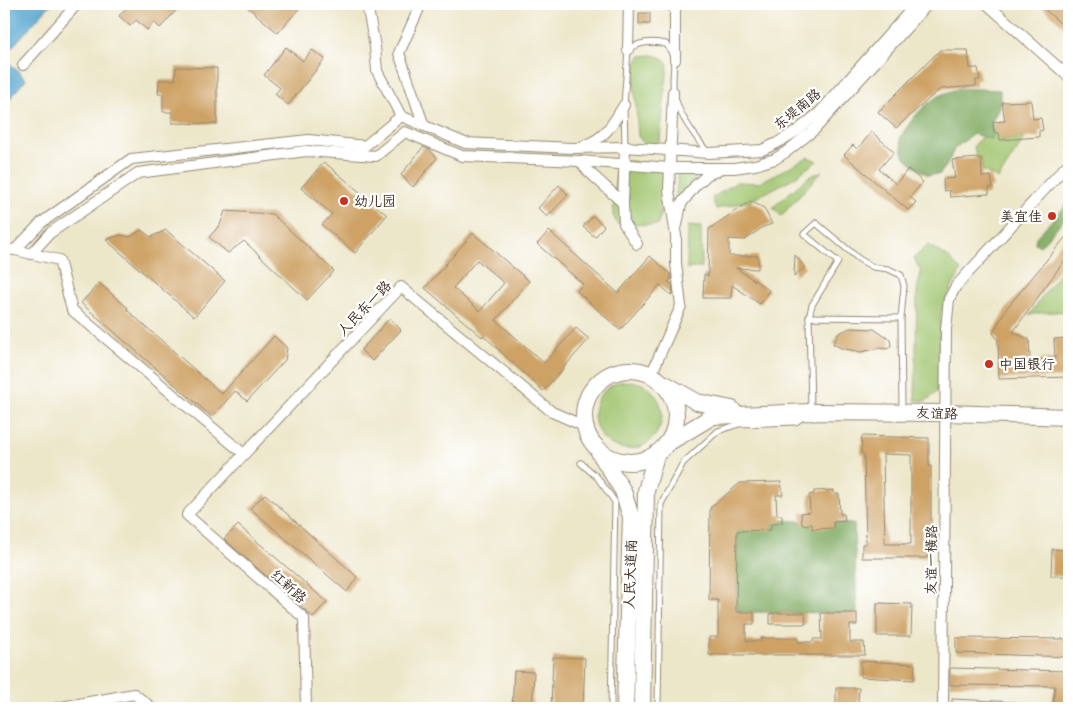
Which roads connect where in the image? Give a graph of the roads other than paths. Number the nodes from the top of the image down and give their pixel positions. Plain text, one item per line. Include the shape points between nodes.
1 (78, 4) edge
2 (367, 4) edge
3 (421, 4) edge
4 (629, 4) edge
5 (675, 4) edge
6 (916, 4) edge
7 (928, 4) edge
8 (986, 4) edge
9 (628, 50) junction
10 (674, 60) junction
11 (23, 65) dead end
12 (1069, 77) edge
13 (673, 92) junction
14 (624, 105) junction
15 (401, 116) junction
16 (424, 126) junction
17 (625, 147) junction
18 (572, 148) junction
19 (671, 150) junction
20 (708, 154) junction
21 (580, 161) junction
22 (1069, 163) edge
23 (624, 165) junction
24 (670, 168) junction
25 (734, 168) junction
26 (1069, 171) edge
27 (623, 203) junction
28 (676, 236) junction
29 (637, 244) dead end
30 (4, 249) edge
31 (15, 250) junction
32 (31, 254) junction
33 (809, 317) junction
34 (901, 318) junction
35 (656, 378) junction
36 (808, 412) junction
37 (902, 412) junction
38 (949, 413) junction
39 (1069, 417) edge
40 (584, 426) junction
41 (596, 448) junction
42 (662, 449) junction
43 (244, 454) junction
44 (581, 463) dead end
45 (187, 515) joint
46 (56, 708) edge
47 (152, 708) edge
48 (306, 708) edge
49 (611, 708) edge
50 (625, 708) edge
51 (642, 708) edge
52 (658, 708) edge
53 (943, 708) edge

1 - 11 street
2 - 15 street via 377,70
3 - 16 street via 399,53
4 - 9 street
5 - 10 street
6 - 20 street, 东堤南路 via 820,112 798,130 762,150
7 - 25 street, 东堤南路 via 808,134 775,158
8 - 12 street
9 - 10 lane via 638,43 659,42 666,44
9 - 14 lane
10 - 13 lane
13 - 19 street
13 - 20 lane via 683,118
14 - 17 lane
14 - 18 street via 610,129 596,141
15 - 16 street, 东堤南路
15 - 31 street via 365,146 309,140 131,159 41,223
16 - 18 street, 东堤南路 via 465,143
17 - 18 street, 东堤南路
17 - 19 street, 东堤南路
17 - 23 street
19 - 20 street, 东堤南路
19 - 24 street
21 - 23 street, 东堤南路
21 - 27 street
21 - 32 street, 东堤南路 via 462,156 405,132 376,156 306,151 138,173 50,233
22 - 38 street via 956,286 949,300 946,329
23 - 24 street, 东堤南路
23 - 27 street
24 - 25 street, 东堤南路
24 - 28 street via 669,190
25 - 28 street via 708,174 694,186 680,204
26 - 38 street, 友谊一横路 via 961,289 955,300 950,322
27 - 29 street via 624,224
28 - 35 street via 681,306
30 - 31 street
31 - 32 street
32 - 43 street via 58,260 72,310
33 - 34 lane
33 - 34 lane via 812,305 838,262 804,234 816,223 859,259 901,275 904,286
33 - 36 lane
34 - 37 lane
35 - 36 main road, 友谊路 via 697,402 741,410
35 - 40 main road via 636,370 621,370 607,375 595,384 587,397 583,411
35 - 42 main road via 675,404 674,431
36 - 37 main road, 友谊路
36 - 42 main road, 友谊路 via 713,416
36 - 52 lane via 796,422 739,424 718,432 683,463 661,504
37 - 38 main road, 友谊路
38 - 39 main road, 友谊路
38 - 53 street, 友谊一横路
40 - 41 main road
40 - 43 street, 人民东一路 via 552,412 402,288
41 - 42 main road via 606,456 631,463 644,460
41 - 50 main road, 人民大道南 via 623,491 631,517
42 - 51 main road, 人民大道南 via 646,491
43 - 45 street, 人民东一路
44 - 49 lane via 597,477 615,502
45 - 48 street, 红新路 via 304,618
46 - 47 street via 134,694

